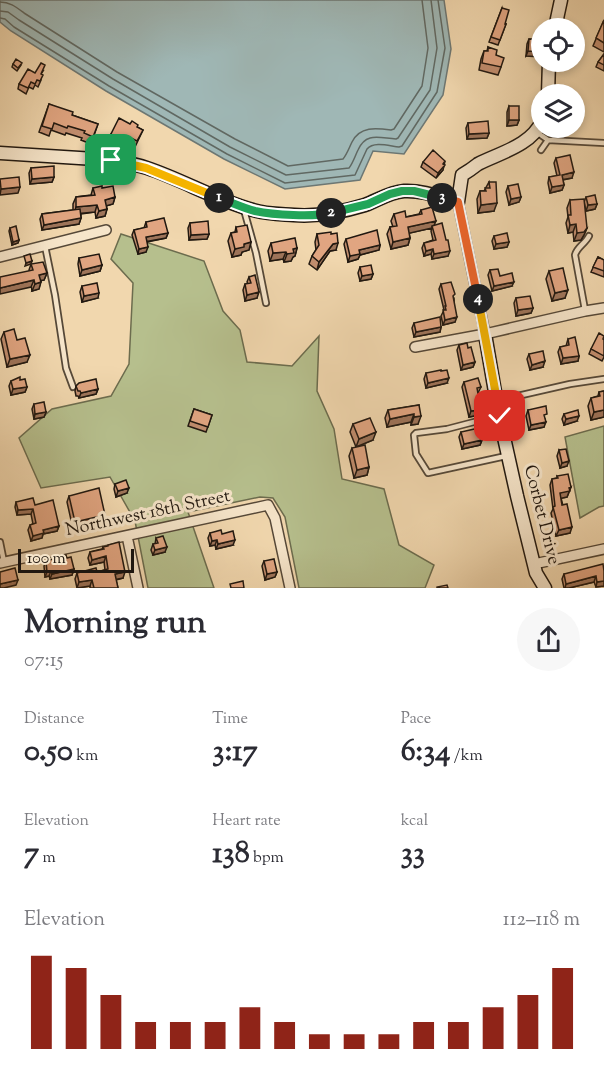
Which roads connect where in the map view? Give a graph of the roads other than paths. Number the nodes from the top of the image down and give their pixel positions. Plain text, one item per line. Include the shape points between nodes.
1 (561, 0) edge
2 (557, 18) edge
3 (531, 133) edge
4 (548, 140) joint
5 (604, 143) edge
6 (541, 150) dead end
7 (0, 153) edge
8 (458, 202) junction
9 (244, 207) junction
10 (106, 230) dead end
11 (589, 236) dead end
12 (44, 245) junction
13 (0, 257) edge
14 (266, 303) dead end
15 (604, 308) edge
16 (585, 311) junction
17 (485, 334) junction
18 (416, 347) dead end
19 (604, 379) edge
20 (73, 387) dead end
21 (499, 412) junction
22 (508, 456) junction
23 (127, 536) junction
24 (0, 542) edge
25 (604, 549) edge
26 (2, 562) edge
27 (534, 564) junction
28 (138, 588) edge
29 (290, 588) edge
30 (544, 588) edge

1 - 2 street
3 - 8 street via 517,146 462,175
4 - 5 lane
4 - 6 lane
7 - 9 street via 126,163
8 - 9 street via 402,191 324,215
8 - 17 street, Corbet Drive
9 - 14 lane
10 - 12 street
11 - 16 lane via 575,255
12 - 13 street
12 - 20 lane via 66,368
15 - 16 street
16 - 17 street
17 - 18 street
17 - 21 street, Corbet Drive
19 - 21 lane via 513,397 505,400
21 - 22 street, Corbet Drive
21 - 22 lane via 447,429 416,433 416,454 428,473
22 - 27 street, Corbet Drive
23 - 26 street, Northwest 18th Street
23 - 28 street
23 - 29 street, Northwest 18th Street via 268,505 275,518
24 - 26 lane
25 - 27 street
27 - 30 street, Corbet Drive

